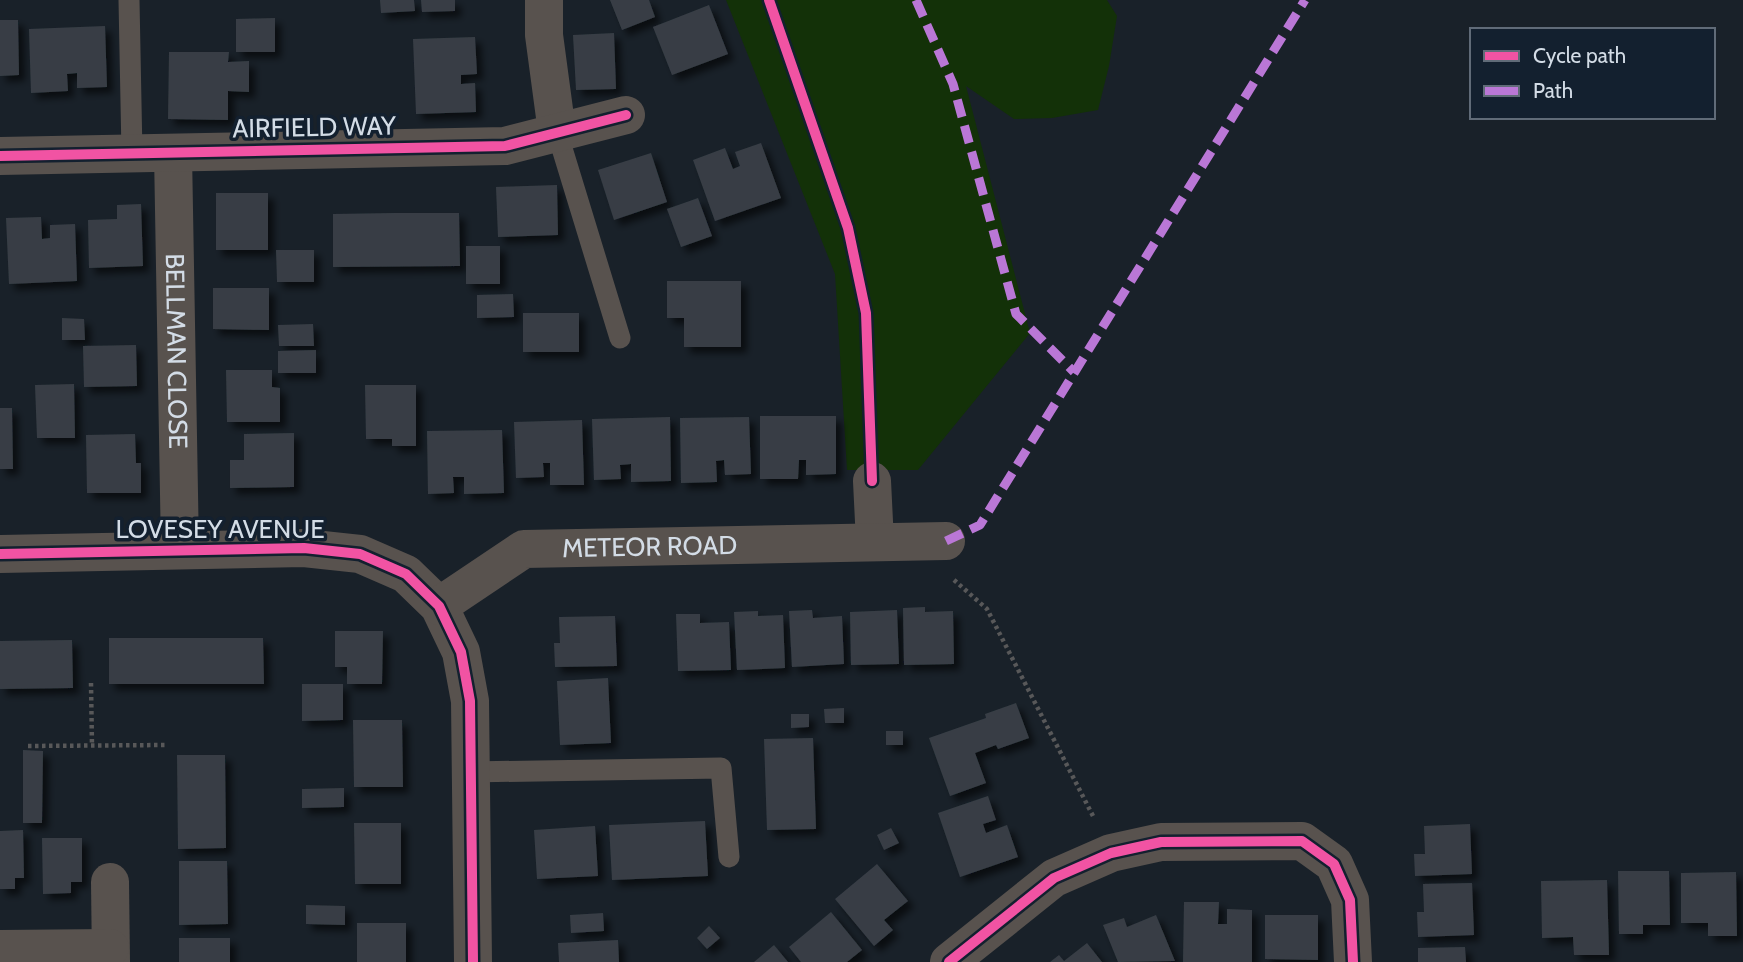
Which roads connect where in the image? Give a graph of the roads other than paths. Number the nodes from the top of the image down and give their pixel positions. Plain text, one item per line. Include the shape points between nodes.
1 (129, 0) edge
2 (544, 0) edge
3 (626, 115) dead end
4 (556, 132) junction
5 (173, 153) junction
6 (132, 154) junction
7 (0, 156) edge
8 (620, 338) dead end
9 (872, 481) dead end
10 (936, 541) road end
11 (876, 542) junction
12 (180, 550) junction
13 (0, 554) edge
14 (439, 606) junction
15 (470, 772) junction
16 (729, 857) dead end
17 (110, 882) dead end
18 (0, 949) edge
19 (111, 955) edge
20 (473, 962) edge
21 (948, 962) edge
22 (1353, 962) edge

1 - 6 lane
2 - 4 street
3 - 4 street, AIRFIELD WAY
4 - 5 street, AIRFIELD WAY via 505,146
4 - 8 lane
5 - 6 street, AIRFIELD WAY
5 - 12 street, BELLMAN CLOSE
6 - 7 street, AIRFIELD WAY
9 - 11 street
10 - 11 street, METEOR ROAD
11 - 14 street, METEOR ROAD via 524,549
12 - 13 street, LOVESEY AVENUE
12 - 14 street, LOVESEY AVENUE via 304,548 360,554 406,574
14 - 15 street, LOVESEY AVENUE via 461,652 470,701
15 - 16 lane via 721,768
15 - 20 street, LOVESEY AVENUE
17 - 19 street
18 - 19 street
21 - 22 street via 1054,878 1111,853 1161,842 1302,841 1334,864 1350,900

